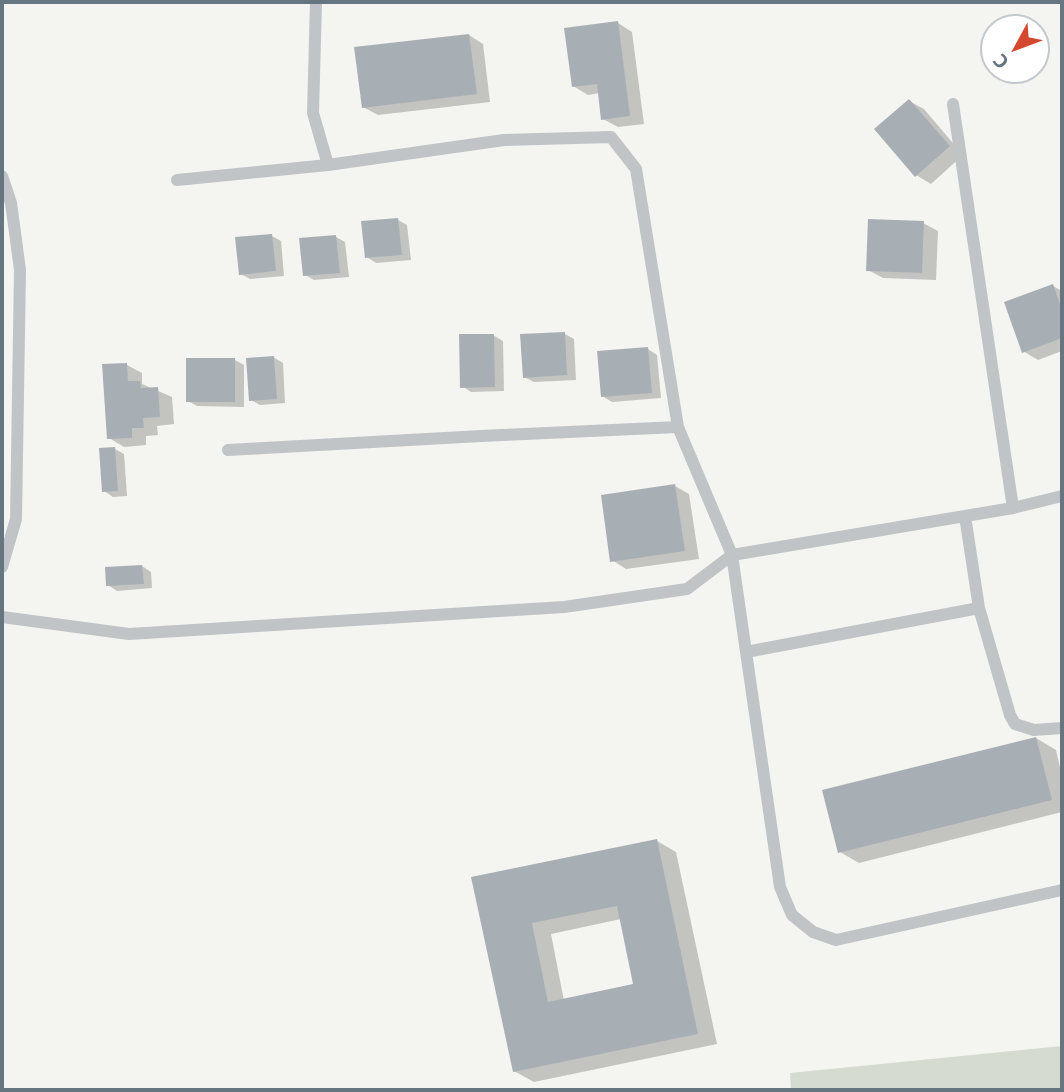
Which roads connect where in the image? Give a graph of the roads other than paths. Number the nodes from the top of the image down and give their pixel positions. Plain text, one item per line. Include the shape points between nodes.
1 (316, 2) edge
2 (953, 104) dead end
3 (328, 165) junction
4 (2, 176) edge
5 (177, 180) dead end
6 (678, 428) junction
7 (228, 450) dead end
8 (1062, 496) edge
9 (1013, 508) junction
10 (965, 516) junction
11 (732, 555) junction
12 (2, 568) edge
13 (979, 608) junction
14 (2, 617) edge
15 (746, 652) junction
16 (1062, 729) edge
17 (1062, 890) edge

1 - 3 lane via 313,113
2 - 9 lane
3 - 5 lane
3 - 6 lane via 504,140 611,137 636,169
4 - 12 lane via 11,203 20,270 16,519
6 - 7 lane
6 - 11 lane
8 - 9 lane
9 - 10 lane
10 - 11 lane
10 - 13 lane
11 - 14 lane via 687,589 564,607 129,634
11 - 15 lane
13 - 15 lane
13 - 16 lane via 1016,724 1034,730
15 - 17 lane via 780,887 792,915 813,932 836,940

